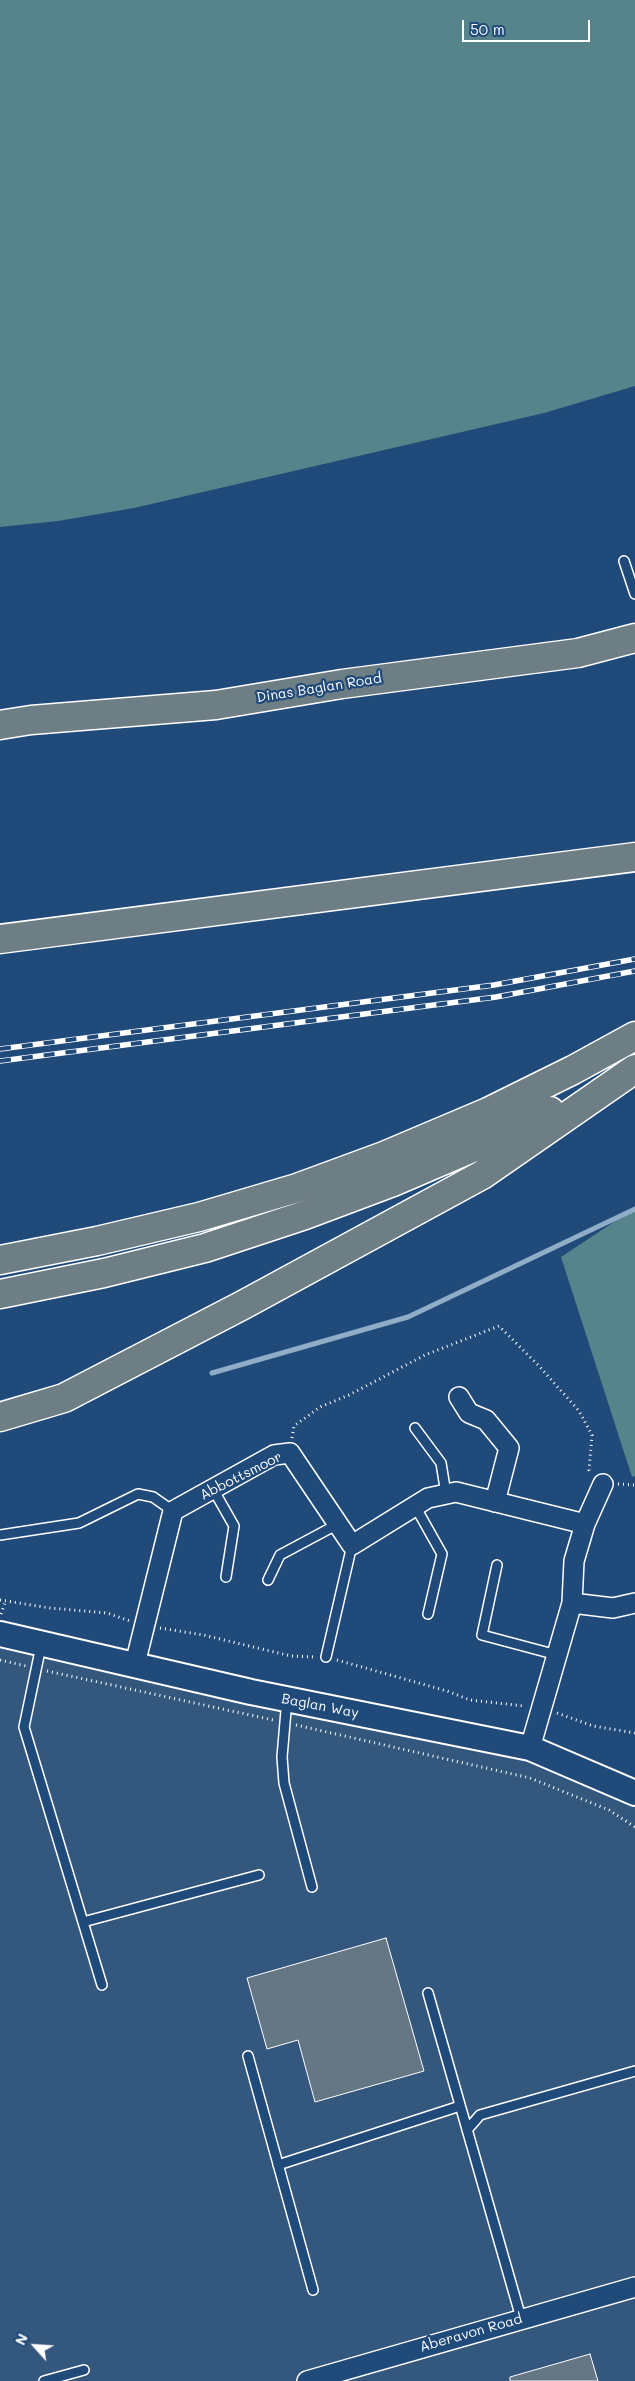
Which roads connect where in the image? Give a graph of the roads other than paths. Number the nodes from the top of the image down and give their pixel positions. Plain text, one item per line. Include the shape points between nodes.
1 (624, 561) dead end
2 (635, 594) edge
3 (635, 638) edge
4 (0, 725) edge
5 (635, 857) edge
6 (0, 940) edge
7 (635, 1036) edge
8 (635, 1067) edge
9 (0, 1260) edge
10 (0, 1294) edge
11 (459, 1397) dead end
12 (0, 1418) edge
13 (415, 1428) dead end
14 (603, 1484) dead end
15 (213, 1489) junction
16 (446, 1494) junction
17 (495, 1502) junction
18 (415, 1506) junction
19 (173, 1511) junction
20 (338, 1524) junction
21 (585, 1524) junction
22 (0, 1535) edge
23 (352, 1545) junction
24 (497, 1566) dead end
25 (226, 1577) dead end
26 (268, 1580) dead end
27 (572, 1603) junction
28 (635, 1603) edge
29 (428, 1614) dead end
30 (0, 1634) edge
31 (41, 1644) junction
32 (557, 1655) junction
33 (326, 1657) dead end
34 (135, 1664) junction
35 (288, 1699) junction
36 (530, 1748) junction
37 (635, 1793) edge
38 (258, 1875) dead end
39 (312, 1887) dead end
40 (83, 1922) junction
41 (102, 1985) dead end
42 (428, 1993) dead end
43 (248, 2056) dead end
44 (635, 2071) edge
45 (460, 2106) junction
46 (467, 2130) junction
47 (278, 2165) junction
48 (635, 2287) edge
49 (313, 2290) dead end
50 (521, 2318) junction
51 (84, 2370) dead end
52 (44, 2381) edge
53 (307, 2381) edge

1 - 2 lane
3 - 4 main road, Dinas Baglan Road via 578,653 342,684 216,705
5 - 6 main road
7 - 9 main road via 488,1112 297,1188 199,1217
8 - 10 main road via 498,1137 305,1215 196,1250
8 - 12 main road via 482,1175 243,1306 64,1398
11 - 17 street via 469,1413 486,1420 509,1448
13 - 16 lane via 440,1463
14 - 21 street
15 - 19 street, Abbottsmoor
15 - 20 street, Abbottsmoor via 274,1455 290,1453
15 - 25 lane via 234,1526
16 - 17 street via 456,1492
16 - 18 street via 428,1498
17 - 21 street
18 - 23 street
18 - 29 lane via 442,1554
19 - 22 lane via 153,1497 138,1494 79,1523
19 - 34 street
20 - 23 street, Abbottsmoor
20 - 26 lane via 280,1555
21 - 27 street via 574,1561
23 - 33 lane
24 - 32 lane via 482,1635
27 - 28 street via 613,1608
27 - 32 street
30 - 31 street, Baglan Way
31 - 34 street, Baglan Way
31 - 40 lane via 24,1727
32 - 36 street
34 - 35 street, Baglan Way
35 - 36 street, Baglan Way
35 - 39 lane via 282,1757 284,1783
36 - 37 street, Baglan Way
38 - 40 lane
40 - 41 lane
42 - 45 lane
43 - 47 lane
44 - 46 lane via 480,2115
45 - 46 lane
45 - 47 lane
46 - 50 lane
47 - 49 lane
48 - 50 street, Aberavon Road
50 - 53 street, Aberavon Road
51 - 52 lane

